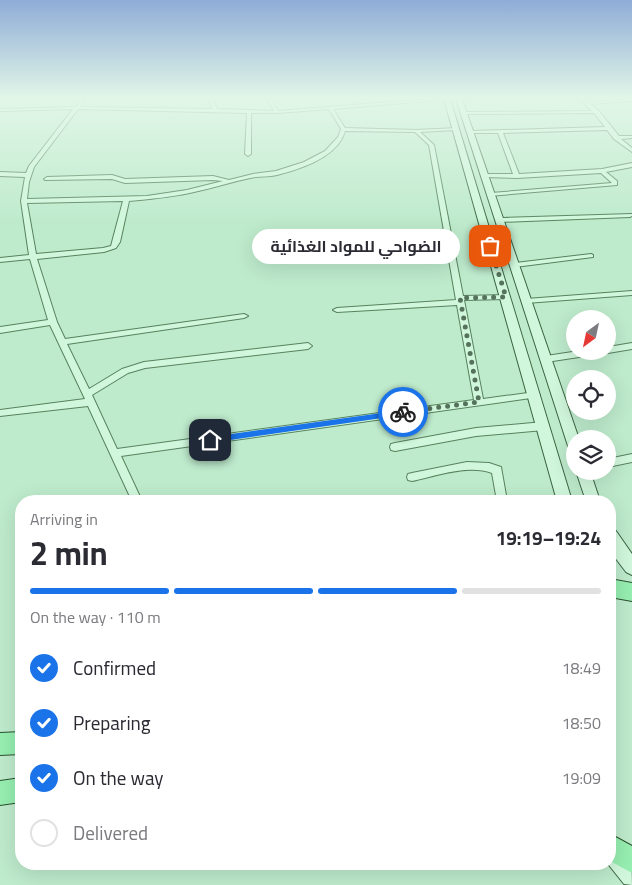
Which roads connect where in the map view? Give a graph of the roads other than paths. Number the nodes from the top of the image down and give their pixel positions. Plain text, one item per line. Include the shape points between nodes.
1 (51, 140) edge
2 (248, 140) edge
3 (339, 140) edge
4 (426, 140) edge
5 (459, 140) edge
6 (474, 140) edge
7 (503, 140) edge
8 (619, 140) edge
9 (632, 150) edge
10 (248, 154) dead end
11 (632, 166) edge
12 (602, 170) junction
13 (0, 174) edge
14 (28, 174) junction
15 (486, 176) junction
16 (517, 176) junction
17 (46, 179) dead end
18 (230, 181) junction
19 (491, 194) junction
20 (127, 197) junction
21 (24, 201) junction
22 (630, 215) dead end
23 (500, 220) junction
24 (591, 256) dead end
25 (33, 257) junction
26 (0, 260) edge
27 (515, 265) junction
28 (632, 292) edge
29 (506, 297) junction
30 (460, 300) junction
31 (526, 301) junction
32 (337, 310) dead end
33 (244, 316) dead end
34 (53, 322) junction
35 (0, 330) edge
36 (63, 342) junction
37 (308, 346) dead end
38 (632, 346) edge
39 (616, 349) edge
40 (566, 356) edge
41 (546, 359) junction
42 (535, 394) junction
43 (89, 398) junction
44 (479, 402) junction
45 (0, 412) edge
46 (544, 426) junction
47 (570, 430) edge
48 (395, 446) dead end
49 (114, 453) junction
50 (632, 458) edge
51 (616, 461) edge
52 (412, 477) dead end
53 (586, 480) edge
54 (134, 495) edge
55 (501, 495) edge
56 (563, 495) edge
57 (591, 495) edge
58 (616, 546) edge
59 (632, 567) edge
60 (616, 589) edge
61 (632, 592) edge
62 (15, 743) edge
63 (0, 744) edge
64 (15, 791) edge
65 (0, 793) edge
66 (616, 851) edge
67 (616, 855) edge
68 (632, 860) edge
69 (632, 876) edge

1 - 14 street
2 - 10 street
3 - 18 street via 308,162 275,173
4 - 30 street via 431,145
5 - 29 main road
6 - 15 main road
7 - 16 street
8 - 9 street
11 - 12 street
12 - 16 street
12 - 19 street via 615,184
13 - 14 street
14 - 21 street
15 - 16 street
15 - 19 main road
17 - 18 street via 213,178
18 - 20 street via 188,192
19 - 23 main road
20 - 21 street
20 - 25 street via 114,247
21 - 25 street
22 - 23 street
23 - 27 main road
24 - 27 street
25 - 26 street
25 - 34 street
27 - 31 main road
28 - 31 street
29 - 30 street
29 - 42 main road
30 - 32 street
30 - 44 street
31 - 41 main road
33 - 36 street
34 - 35 street
34 - 36 street
36 - 43 street
37 - 43 street via 144,365 125,371
38 - 39 street
40 - 41 street
41 - 47 main road
42 - 44 street
42 - 46 main road
43 - 45 street
43 - 49 street
44 - 49 street
46 - 48 street via 476,432
46 - 56 main road
49 - 54 street
50 - 51 street
52 - 55 street via 478,465 491,466 497,470
53 - 57 main road
58 - 59 main road
60 - 61 main road
62 - 63 main road
64 - 65 main road
66 - 68 main road
67 - 69 main road

